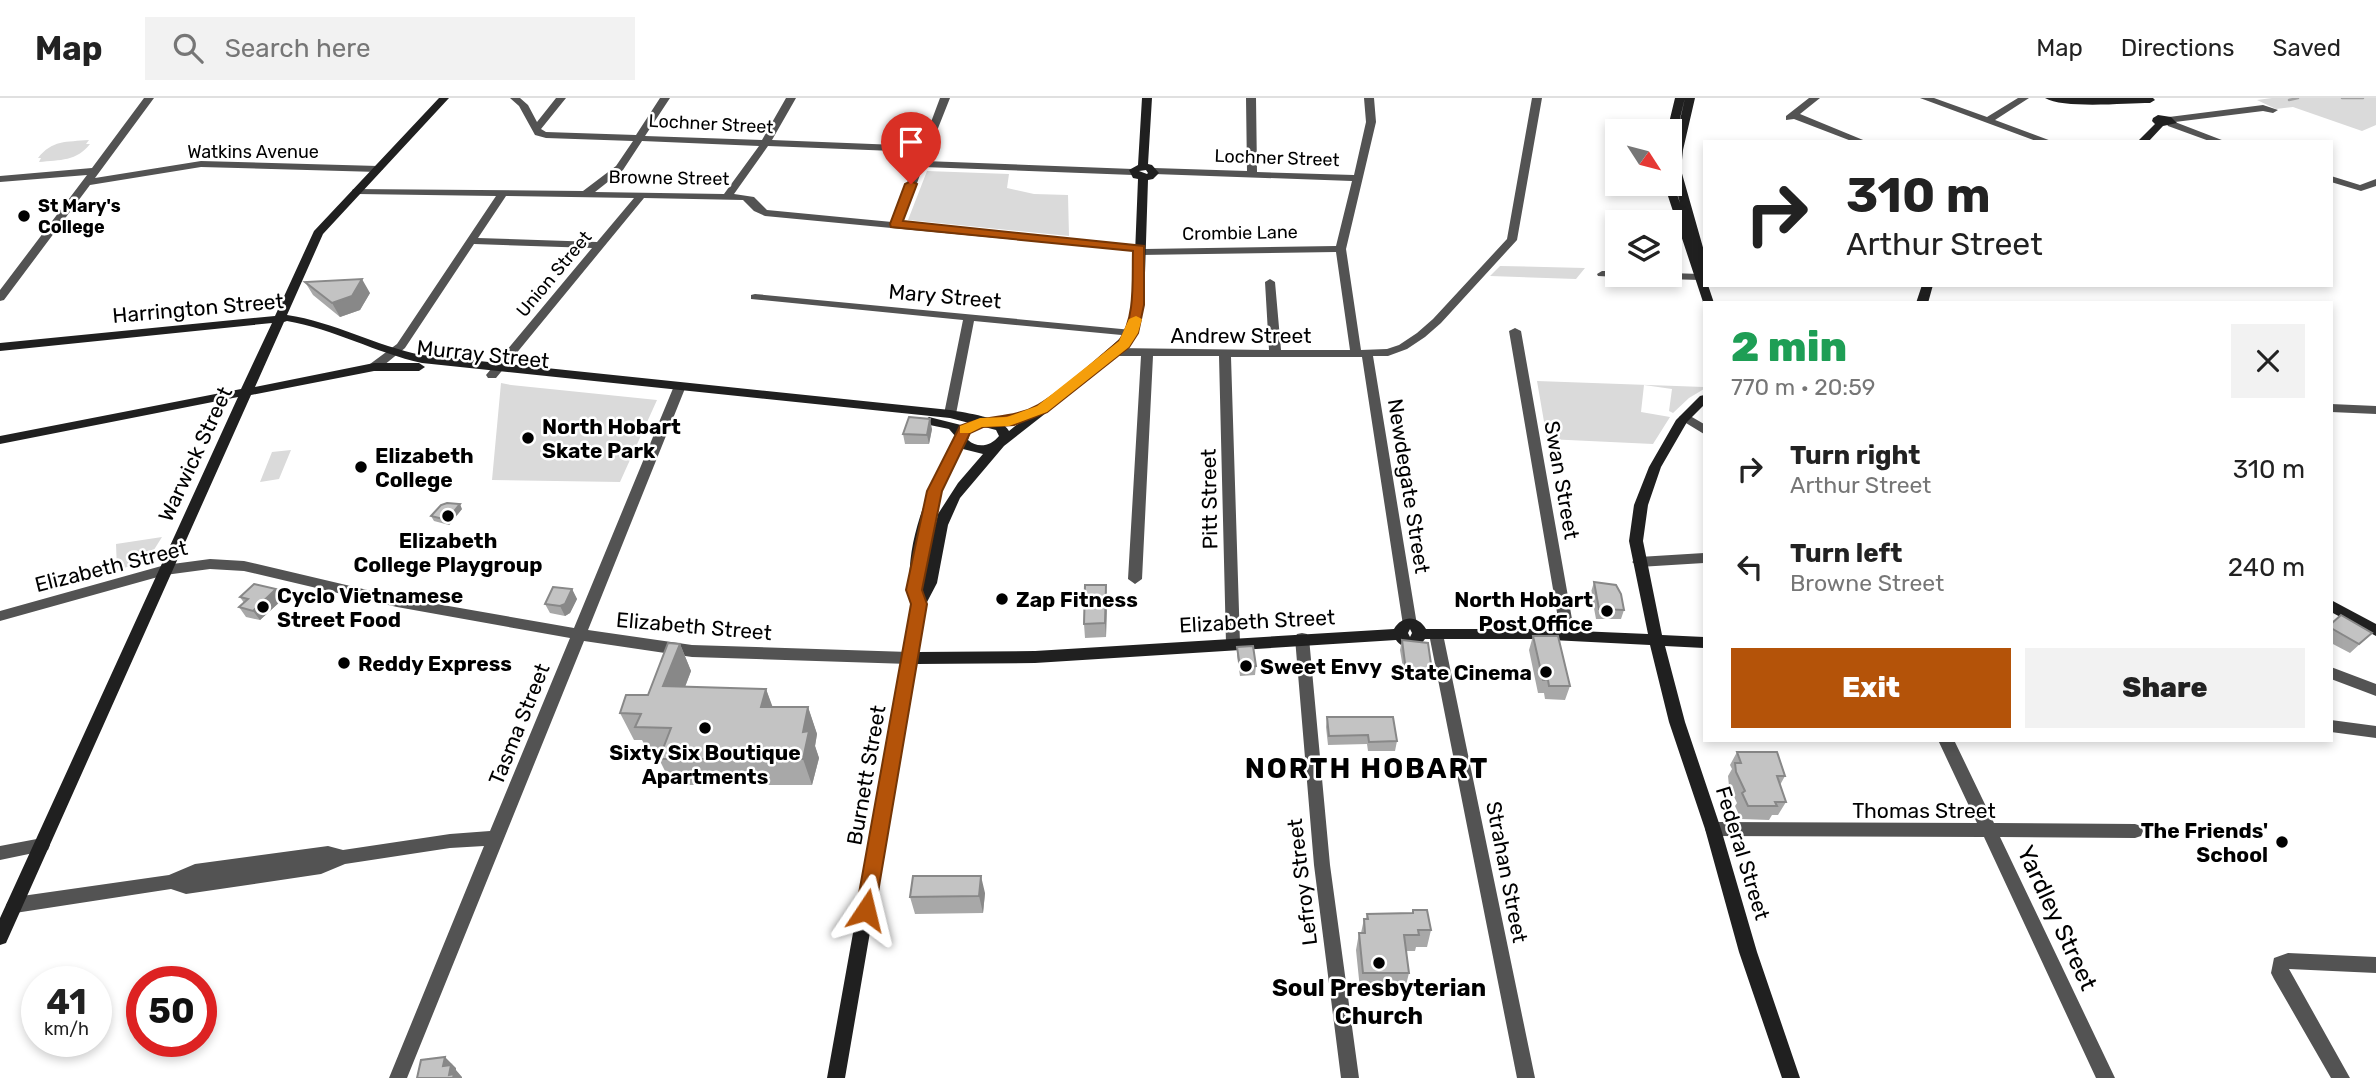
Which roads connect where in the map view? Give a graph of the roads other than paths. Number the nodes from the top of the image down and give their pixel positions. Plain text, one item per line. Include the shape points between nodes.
1 (149, 98) edge
2 (444, 98) edge
3 (515, 98) edge
4 (561, 98) edge
5 (665, 98) edge
6 (790, 98) edge
7 (945, 98) edge
8 (1147, 98) edge
9 (1251, 98) edge
10 (1369, 98) edge
11 (1529, 98) edge
12 (1537, 98) edge
13 (1680, 98) edge
14 (1690, 98) edge
15 (1815, 98) edge
16 (1925, 98) edge
17 (2024, 98) edge
18 (2050, 98) edge
19 (2150, 99) edge
20 (2273, 110) dead end
21 (1675, 119) edge
22 (1988, 120) junction
23 (2166, 121) junction
24 (536, 129) junction
25 (641, 138) junction
26 (1858, 140) edge
27 (2043, 140) edge
28 (2144, 140) edge
29 (2217, 140) edge
30 (765, 144) junction
31 (925, 149) junction
32 (1527, 161) junction
33 (752, 164) junction
34 (919, 164) junction
35 (378, 169) junction
36 (95, 171) junction
37 (1140, 172) junction
38 (1252, 174) junction
39 (1357, 178) junction
40 (0, 179) edge
41 (2333, 180) edge
42 (87, 182) junction
43 (2376, 182) edge
44 (2361, 187) junction
45 (357, 191) junction
46 (2376, 192) edge
47 (503, 193) junction
48 (587, 193) junction
49 (642, 195) junction
50 (1672, 196) edge
51 (727, 197) junction
52 (744, 197) junction
53 (896, 224) junction
54 (471, 241) junction
55 (600, 245) junction
56 (1341, 248) junction
57 (1139, 250) junction
58 (1703, 264) edge
59 (1703, 270) edge
60 (1682, 276) edge
61 (1700, 277) junction
62 (1270, 282) dead end
63 (1703, 287) edge
64 (755, 297) dead end
65 (0, 298) edge
66 (970, 317) junction
67 (281, 318) junction
68 (1515, 331) dead end
69 (1132, 333) junction
70 (0, 347) edge
71 (1115, 352) junction
72 (394, 353) junction
73 (1146, 354) junction
74 (1225, 354) junction
75 (1275, 354) junction
76 (1362, 354) junction
77 (374, 367) junction
78 (496, 371) junction
79 (678, 390) junction
80 (247, 392) junction
81 (1703, 400) edge
82 (2333, 400) edge
83 (2376, 402) edge
84 (2333, 408) edge
85 (1042, 409) junction
86 (2376, 410) edge
87 (950, 414) junction
88 (1685, 417) junction
89 (992, 422) junction
90 (1703, 429) edge
91 (962, 437) junction
92 (0, 440) edge
93 (1000, 443) junction
94 (1703, 558) edge
95 (1639, 562) junction
96 (164, 570) junction
97 (1135, 579) dead end
98 (919, 604) junction
99 (2333, 606) edge
100 (0, 616) edge
101 (2376, 631) edge
102 (1416, 632) junction
103 (579, 636) junction
104 (1568, 636) junction
105 (1302, 638) junction
106 (1656, 640) junction
107 (1703, 642) edge
108 (1233, 643) junction
109 (909, 658) junction
110 (2333, 674) edge
111 (2376, 690) edge
112 (2333, 726) edge
113 (2376, 732) edge
114 (1947, 742) edge
115 (1713, 829) junction
116 (1989, 831) junction
117 (2135, 831) dead end
118 (497, 838) junction
119 (42, 845) junction
120 (0, 853) edge
121 (15, 905) junction
122 (0, 937) edge
123 (2376, 965) edge
124 (398, 1078) edge
125 (836, 1078) edge
126 (1350, 1078) edge
127 (1526, 1078) edge
128 (1791, 1078) edge
129 (2106, 1078) edge
130 (2341, 1078) edge

1 - 36 street
2 - 35 street, Warwick Street
3 - 24 street
4 - 24 street
5 - 25 street
6 - 30 street
7 - 31 street
8 - 37 street
9 - 38 street
10 - 39 street, Newdegate Street via 1371,122
11 - 32 street via 1522,156
12 - 32 street
13 - 21 street
14 - 58 street via 1676,170
15 - 26 street via 1795,117
16 - 22 street
17 - 22 street
18 - 19 street
19 - 23 street
20 - 23 street
22 - 27 street
23 - 28 street
23 - 29 street
24 - 25 street, Lochner Street via 545,135
25 - 30 street, Lochner Street
25 - 48 street via 620,168
30 - 31 street, Lochner Street
30 - 33 street
31 - 34 street
32 - 76 street, Andrew Street via 1512,240 1421,335 1388,352
33 - 51 street
33 - 52 street via 757,170
34 - 37 street
34 - 53 street
35 - 42 street, Watkins Avenue via 201,164
35 - 45 street, Warwick Street
36 - 40 street
36 - 42 street
37 - 38 street, Lochner Street via 1151,176 1154,171
37 - 57 street
38 - 39 street, Lochner Street
39 - 56 street, Newdegate Street
41 - 44 street
42 - 65 street
43 - 44 street
44 - 46 street
45 - 47 street, Browne Street
45 - 67 street, Warwick Street via 318,233
47 - 48 street, Browne Street
47 - 54 street
48 - 49 street, Browne Street
49 - 51 street, Browne Street
49 - 55 street, Union Street
50 - 61 street
51 - 52 street, Browne Street
52 - 53 street, Browne Street via 765,213
53 - 57 street, Browne Street
54 - 55 street
54 - 72 street
55 - 78 street, Union Street
56 - 57 street, Crombie Lane
56 - 76 street, Newdegate Street
57 - 69 street
59 - 61 street
60 - 61 street
61 - 63 street
62 - 75 street
64 - 66 street, Mary Street
66 - 69 street, Mary Street
66 - 87 street
67 - 70 street, Harrington Street
67 - 72 street, Harrington Street via 303,321
67 - 80 street, Warwick Street
68 - 104 street, Swan Street
69 - 71 street
71 - 73 street, Andrew Street
71 - 85 street
72 - 77 street
72 - 78 street, Murray Street
73 - 74 street, Andrew Street
73 - 97 street
74 - 75 street, Andrew Street
74 - 108 street, Pitt Street
75 - 76 street, Andrew Street
76 - 102 street, Newdegate Street
77 - 78 street, Murray Street
77 - 80 street, Murray Street
78 - 79 street, Murray Street
79 - 87 street, Murray Street
79 - 91 street, Murray Street via 936,422 956,427
79 - 103 street, Tasma Street
80 - 92 street, Murray Street
80 - 96 street, Warwick Street
81 - 88 street, Federal Street
82 - 83 street
84 - 86 street
85 - 89 street via 1013,421
85 - 93 street, Burnett Street
87 - 89 street, Murray Street
88 - 90 street
88 - 95 street, Federal Street via 1663,450 1647,487 1637,524
89 - 91 street via 971,425
89 - 93 street via 1004,429
91 - 93 street via 967,446 976,449
91 - 98 street, Burnett Street via 929,508 914,590
93 - 98 street, Burnett Street via 945,513 930,589
94 - 95 street
95 - 106 street, Federal Street
96 - 100 street, Elizabeth Street
96 - 103 street, Elizabeth Street via 211,564 244,566 397,602
96 - 119 street, Warwick Street
98 - 109 street, Burnett Street
99 - 101 street
102 - 104 street, Elizabeth Street
102 - 105 street, Elizabeth Street
102 - 127 street, Strahan Street
103 - 109 street, Elizabeth Street via 692,651
103 - 118 street, Tasma Street
104 - 106 street, Elizabeth Street
105 - 108 street, Elizabeth Street
105 - 126 street, Lefroy Street via 1321,854
106 - 107 street, Elizabeth Street
106 - 115 street, Federal Street via 1677,722
108 - 109 street, Elizabeth Street via 1035,657
109 - 125 street, Burnett Street
110 - 111 street
112 - 113 street
114 - 116 street, Yardley Street
115 - 116 street, Thomas Street
115 - 128 street, Federal Street via 1748,953
116 - 117 street, Thomas Street
116 - 129 street, Yardley Street
118 - 121 street via 343,857 321,867 186,887 171,882
118 - 124 street, Tasma Street
119 - 120 street
119 - 121 street, Warwick Street
121 - 122 street, Warwick Street
123 - 130 street via 2280,964 2280,974

